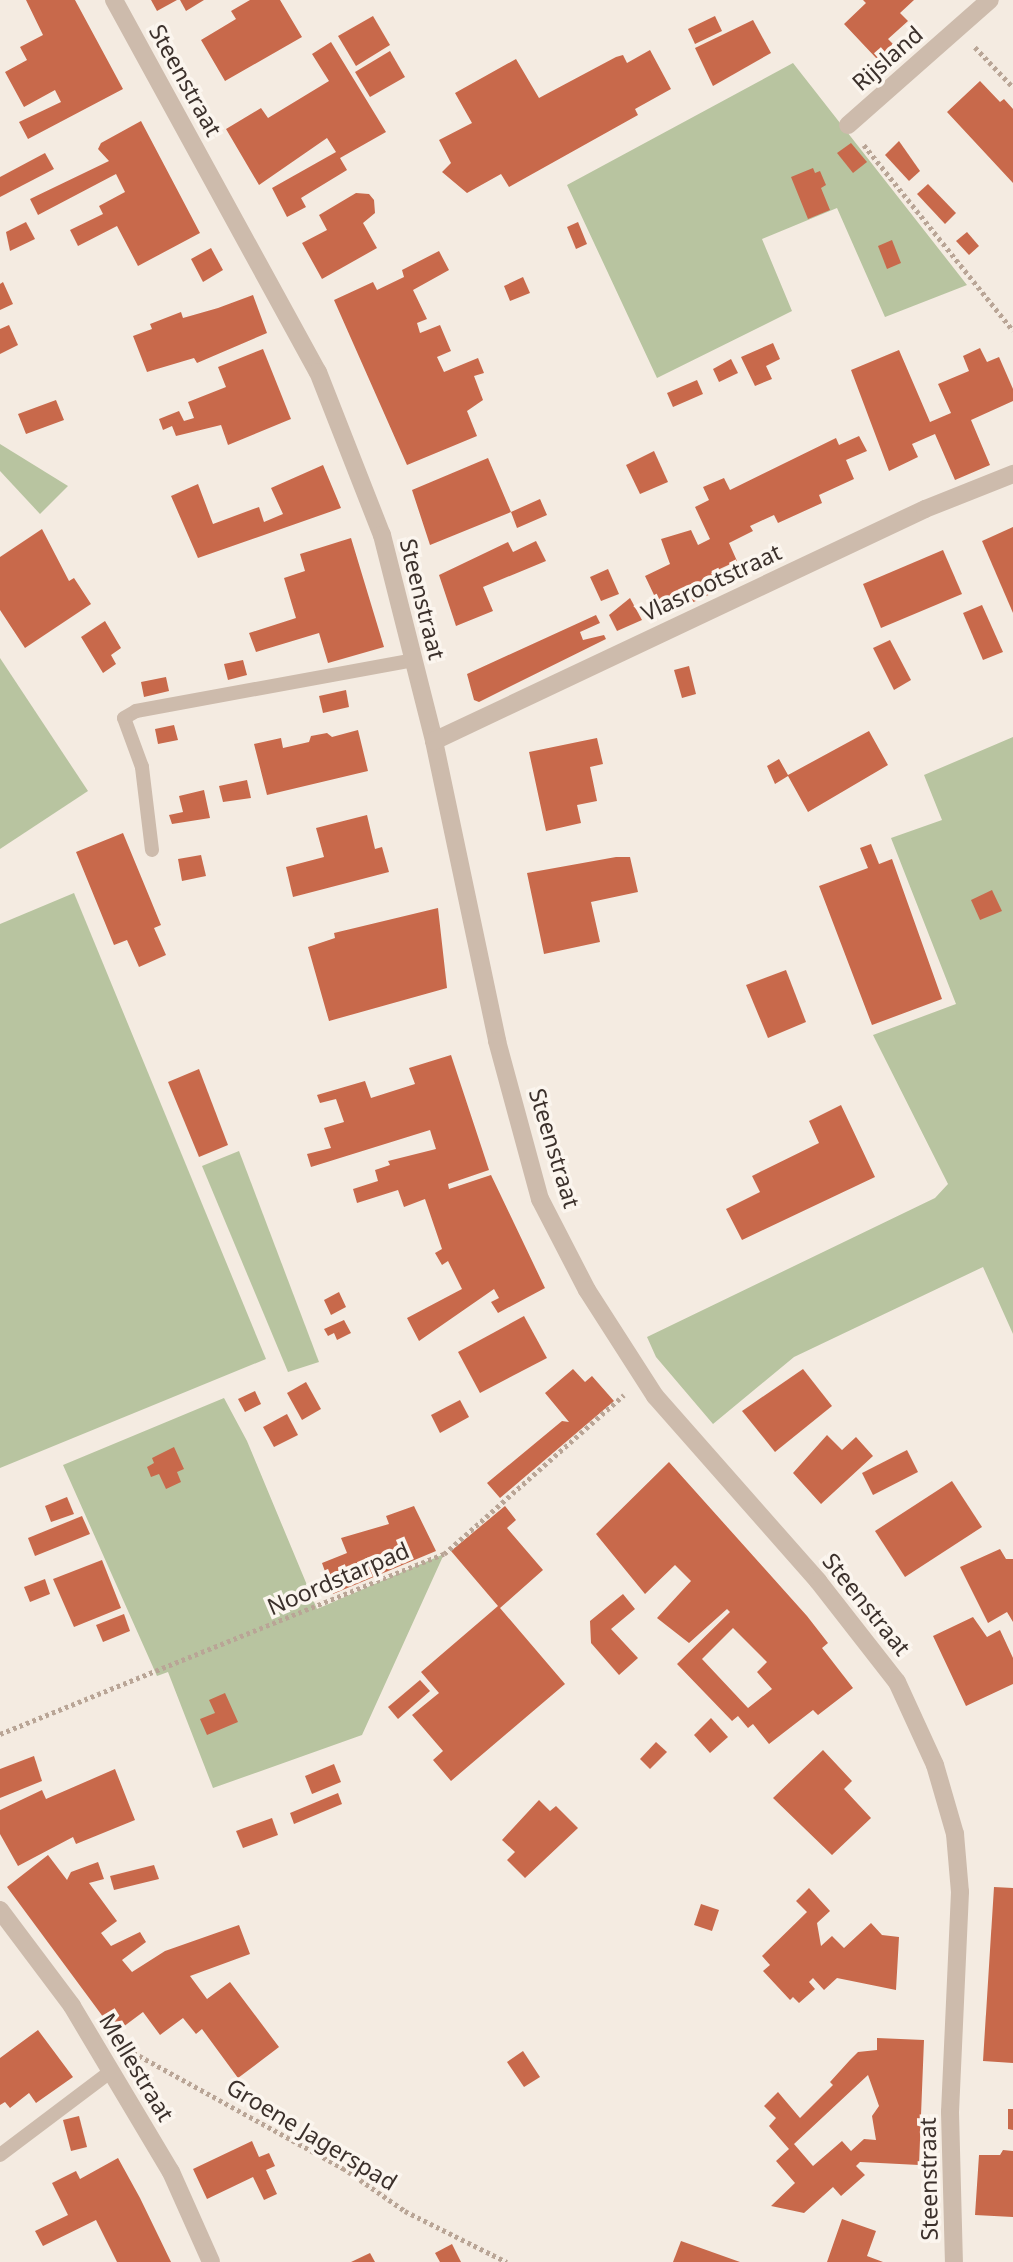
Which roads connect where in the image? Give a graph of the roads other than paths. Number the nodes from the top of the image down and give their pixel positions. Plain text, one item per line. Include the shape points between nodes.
1 (114, 0) edge
2 (990, 0) edge
3 (848, 125) road end
4 (1013, 474) edge
5 (413, 660) junction
6 (434, 741) junction
7 (152, 850) dead end
8 (0, 1910) edge
9 (110, 2072) junction
10 (0, 2155) edge
11 (211, 2262) edge
12 (954, 2262) edge

1 - 5 street, Steenstraat via 318,372 382,535
2 - 3 street, Rijsland
4 - 6 street, Vlasrootstraat via 913,515
5 - 6 street, Steenstraat
5 - 7 lane via 136,711 124,718 142,768
6 - 12 street, Steenstraat via 498,1041 540,1199 587,1290 642,1377 818,1581 897,1682 935,1765 955,1834 960,1892 950,2112
8 - 9 street, Mellestraat via 72,2006
9 - 10 lane
9 - 11 street, Mellestraat via 171,2172

